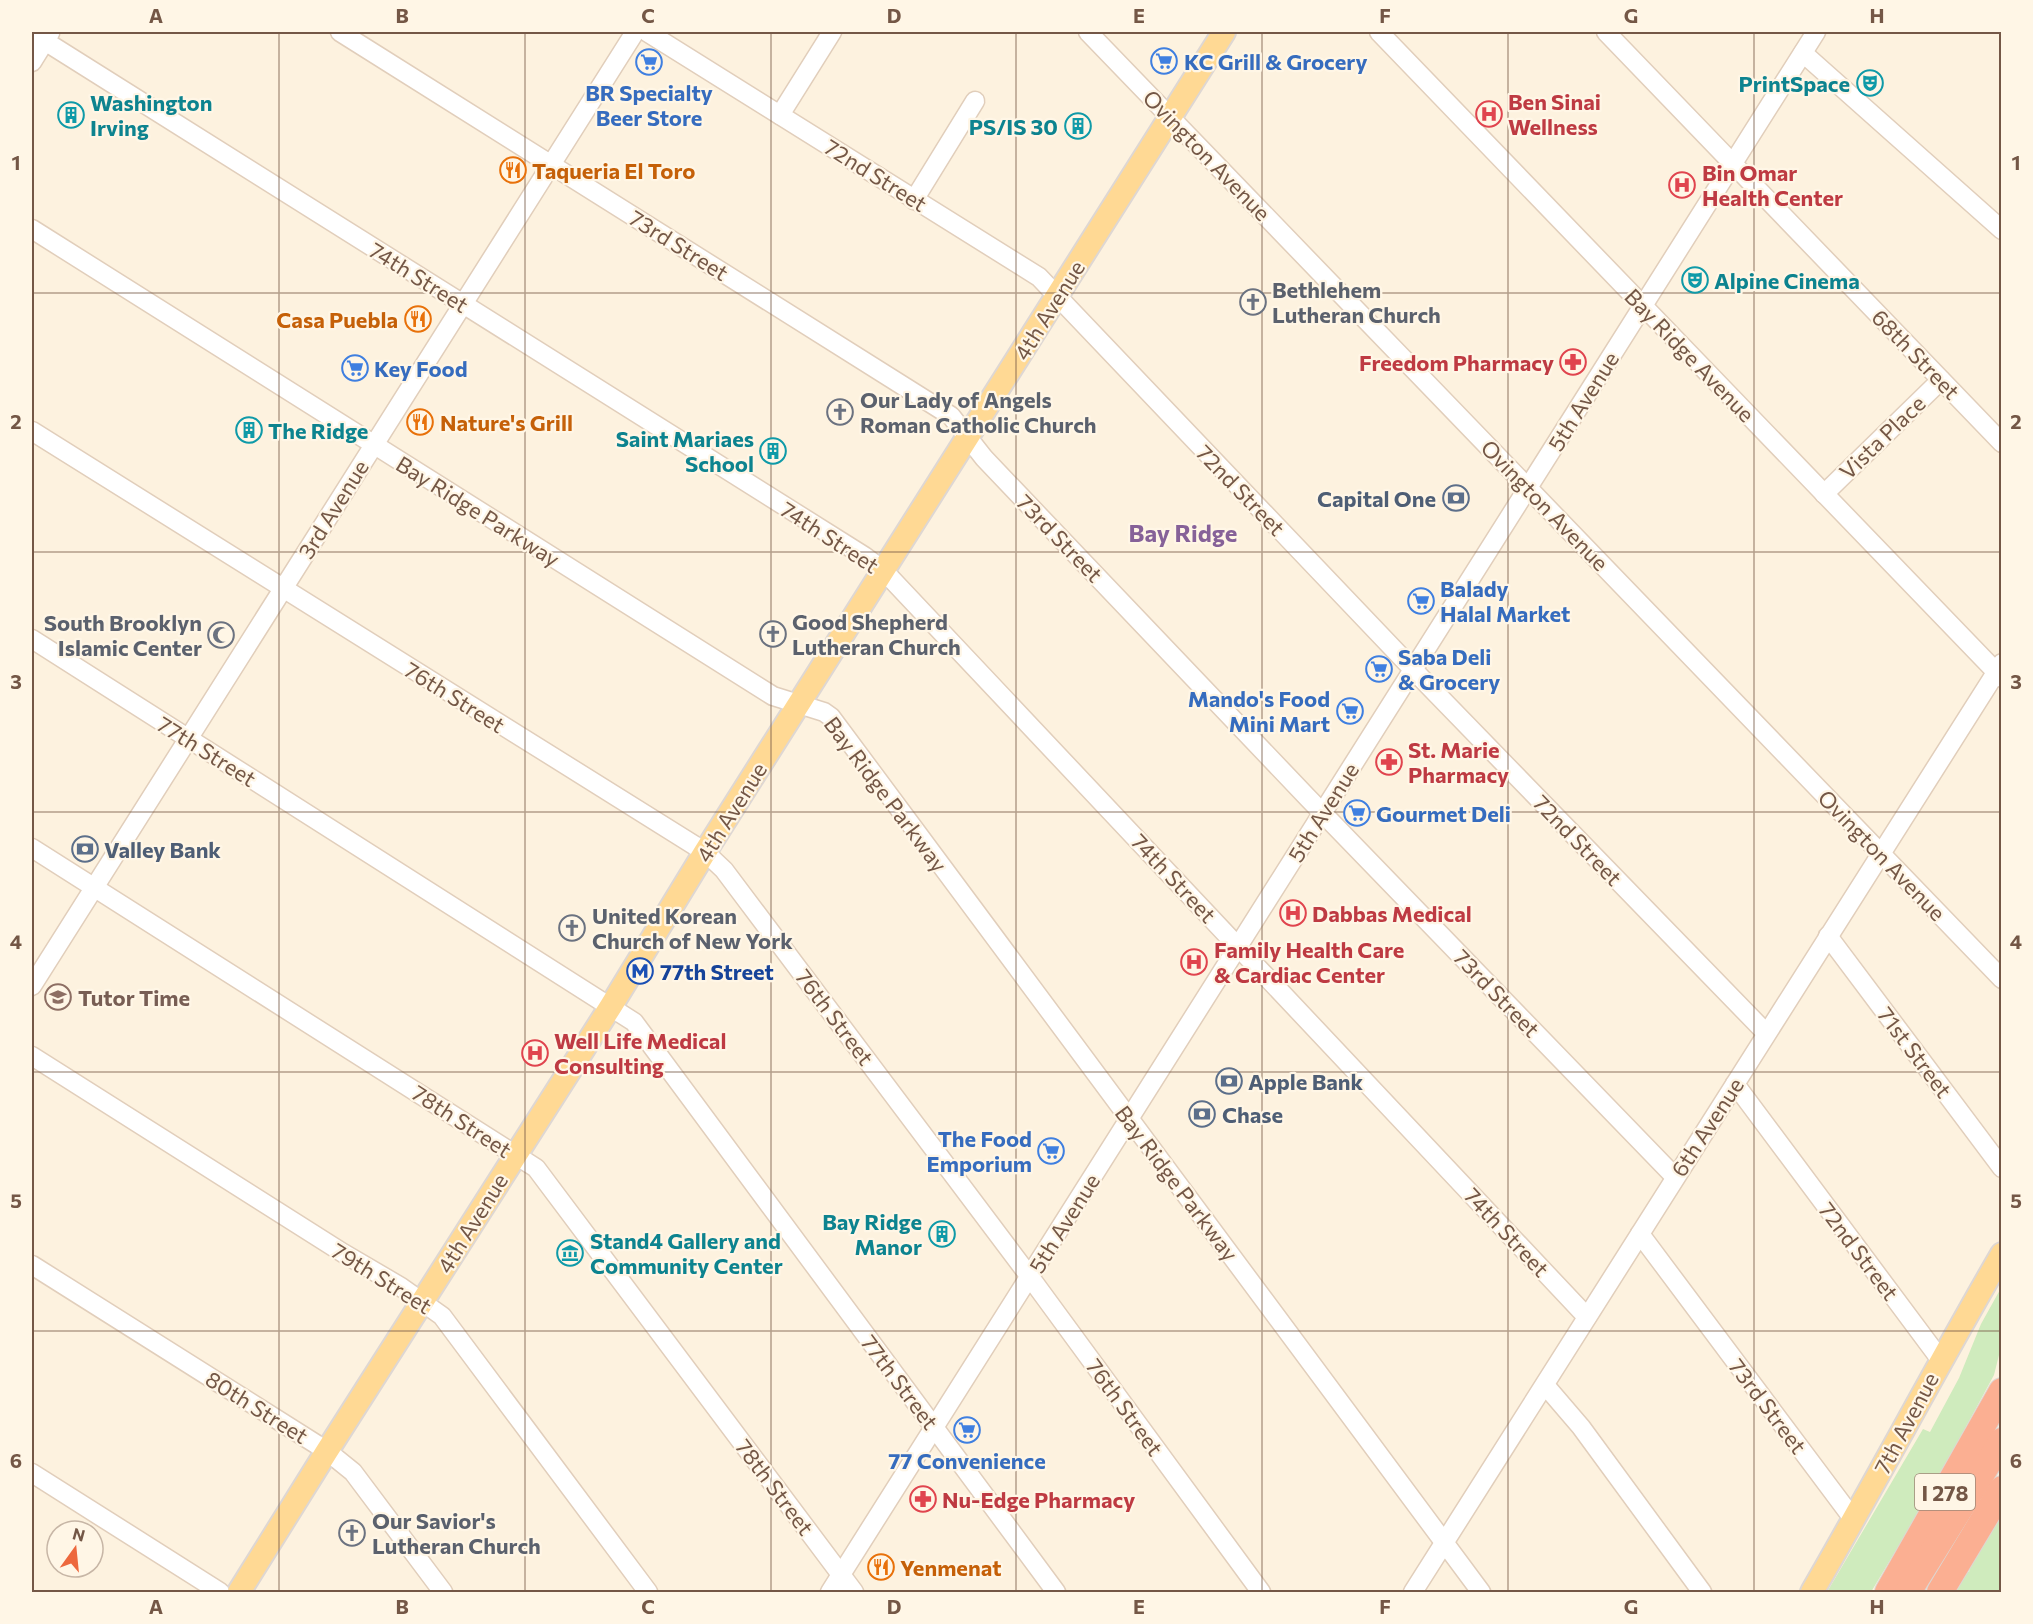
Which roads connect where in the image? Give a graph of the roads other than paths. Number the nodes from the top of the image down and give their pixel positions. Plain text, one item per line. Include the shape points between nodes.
1 (340, 32) edge
2 (635, 32) edge
3 (647, 32) edge
4 (832, 32) edge
5 (1088, 32) edge
6 (1224, 32) edge
7 (1379, 32) edge
8 (1606, 32) edge
9 (1816, 32) edge
10 (42, 35) edge
11 (1803, 53) junction
12 (32, 62) edge
13 (975, 101) dead end
14 (780, 115) junction
15 (1171, 116) junction
16 (1734, 164) junction
17 (551, 165) junction
18 (914, 200) junction
19 (32, 229) edge
20 (2001, 230) edge
21 (1057, 297) junction
22 (462, 304) junction
23 (1643, 306) junction
24 (1941, 380) junction
25 (32, 431) edge
26 (968, 438) junction
27 (2001, 443) edge
28 (374, 445) junction
29 (1528, 488) junction
30 (1824, 494) junction
31 (883, 570) junction
32 (283, 590) junction
33 (32, 639) edge
34 (1413, 670) junction
35 (2000, 671) edge
36 (799, 704) junction
37 (188, 738) junction
38 (1323, 813) junction
39 (32, 848) edge
40 (705, 852) junction
41 (1881, 853) junction
42 (94, 887) junction
43 (1828, 936) junction
44 (1238, 947) junction
45 (2001, 979) edge
46 (32, 986) edge
47 (611, 1006) junction
48 (1766, 1033) junction
49 (32, 1056) edge
50 (1734, 1084) junction
51 (1129, 1119) junction
52 (515, 1154) junction
53 (2001, 1168) edge
54 (1675, 1177) junction
55 (1640, 1234) junction
56 (2001, 1254) edge
57 (32, 1265) edge
58 (1030, 1277) junction
59 (422, 1302) junction
60 (1587, 1317) junction
61 (1940, 1359) junction
62 (1545, 1385) junction
63 (2001, 1391) edge
64 (934, 1428) junction
65 (2001, 1441) edge
66 (327, 1451) junction
67 (2001, 1464) edge
68 (32, 1473) edge
69 (2001, 1488) edge
70 (1854, 1520) junction
71 (1445, 1543) junction
72 (841, 1575) junction
73 (220, 1593) edge
74 (239, 1593) edge
75 (443, 1593) edge
76 (648, 1593) edge
77 (830, 1593) edge
78 (854, 1593) edge
79 (1056, 1593) edge
80 (1261, 1593) edge
81 (1413, 1593) edge
82 (1481, 1593) edge
83 (1702, 1593) edge
84 (1812, 1593) edge
85 (1887, 1593) edge
86 (1908, 1593) edge
87 (1927, 1593) edge
88 (1940, 1593) edge

1 - 17 street, 73rd Street
2 - 17 street, 3rd Avenue
3 - 14 street, 72nd Street
4 - 14 street
5 - 15 street, Ovington Avenue
6 - 15 main road, 4th Avenue
7 - 23 street, Bay Ridge Avenue
8 - 16 street, 68th Street
9 - 11 street, 5th Avenue
10 - 12 street
10 - 22 street, 74th Street
11 - 16 street, 5th Avenue
11 - 20 street
13 - 18 street
14 - 18 street, 72nd Street
15 - 21 main road, 4th Avenue
15 - 29 street, Ovington Avenue
16 - 23 street, 5th Avenue
16 - 24 street, 68th Street
17 - 22 street, 3rd Avenue
17 - 26 street, 73rd Street via 951,416
18 - 21 street, 72nd Street via 1039,277
19 - 28 street, Bay Ridge Parkway
21 - 26 main road, 4th Avenue
21 - 34 street, 72nd Street
22 - 28 street, 3rd Avenue
22 - 31 street, 74th Street
23 - 29 street, 5th Avenue
23 - 30 street, Bay Ridge Avenue
24 - 27 street, 68th Street
24 - 30 street, Vista Place
25 - 32 street, 76th Street
26 - 31 main road, 4th Avenue
26 - 38 street, 73rd Street
28 - 32 street, 3rd Avenue
28 - 36 street, Bay Ridge Parkway via 773,696
29 - 34 street, 5th Avenue
29 - 41 street, Ovington Avenue
30 - 35 street, Bay Ridge Avenue
31 - 36 main road, 4th Avenue
31 - 44 street, 74th Street
32 - 37 street, 3rd Avenue
32 - 40 street, 76th Street
33 - 37 street, 77th Street
34 - 38 street, 5th Avenue
34 - 48 street, 72nd Street
35 - 41 street, 6th Avenue
36 - 40 main road, 4th Avenue
36 - 51 street, Bay Ridge Parkway via 831,717
37 - 42 street, 3rd Avenue
37 - 47 street, 77th Street
38 - 44 street, 5th Avenue
38 - 54 street, 73rd Street
39 - 42 street, 78th Street
40 - 47 main road, 4th Avenue
40 - 58 street, 76th Street via 724,870
41 - 43 street, 6th Avenue
41 - 45 street, Ovington Avenue
42 - 46 street, 3rd Avenue
42 - 52 street, 78th Street
43 - 48 street, 6th Avenue
43 - 53 street, 71st Street
44 - 51 street, 5th Avenue
44 - 60 street, 74th Street
47 - 52 main road, 4th Avenue
47 - 64 street, 77th Street via 634,1022
48 - 50 street, 6th Avenue
49 - 59 street, 79th Street
50 - 54 street, 6th Avenue
50 - 61 street, 72nd Street
51 - 58 street, 5th Avenue
51 - 71 street, Bay Ridge Parkway
52 - 59 main road, 4th Avenue
52 - 72 street, 78th Street via 536,1168
54 - 55 street, 6th Avenue
55 - 60 street, 6th Avenue
55 - 70 street, 73rd Street
56 - 61 main road, 7th Avenue
57 - 66 street, 80th Street
58 - 64 street, 5th Avenue
58 - 80 street, 76th Street
59 - 66 main road, 4th Avenue
59 - 76 street, 79th Street via 442,1316
60 - 62 street, 6th Avenue
61 - 70 main road, 7th Avenue
62 - 71 street, 6th Avenue
62 - 83 street via 1581,1427
63 - 85 highway, I 278
64 - 72 street, 5th Avenue
64 - 79 street, 77th Street
65 - 86 highway, I 278
66 - 74 main road, 4th Avenue
66 - 75 street, 80th Street via 353,1472
67 - 87 highway, I 278
68 - 73 street
69 - 88 highway
70 - 84 main road, 7th Avenue
71 - 81 street, 6th Avenue
71 - 82 street, Bay Ridge Parkway
72 - 77 street, 5th Avenue
72 - 78 street, 78th Street

